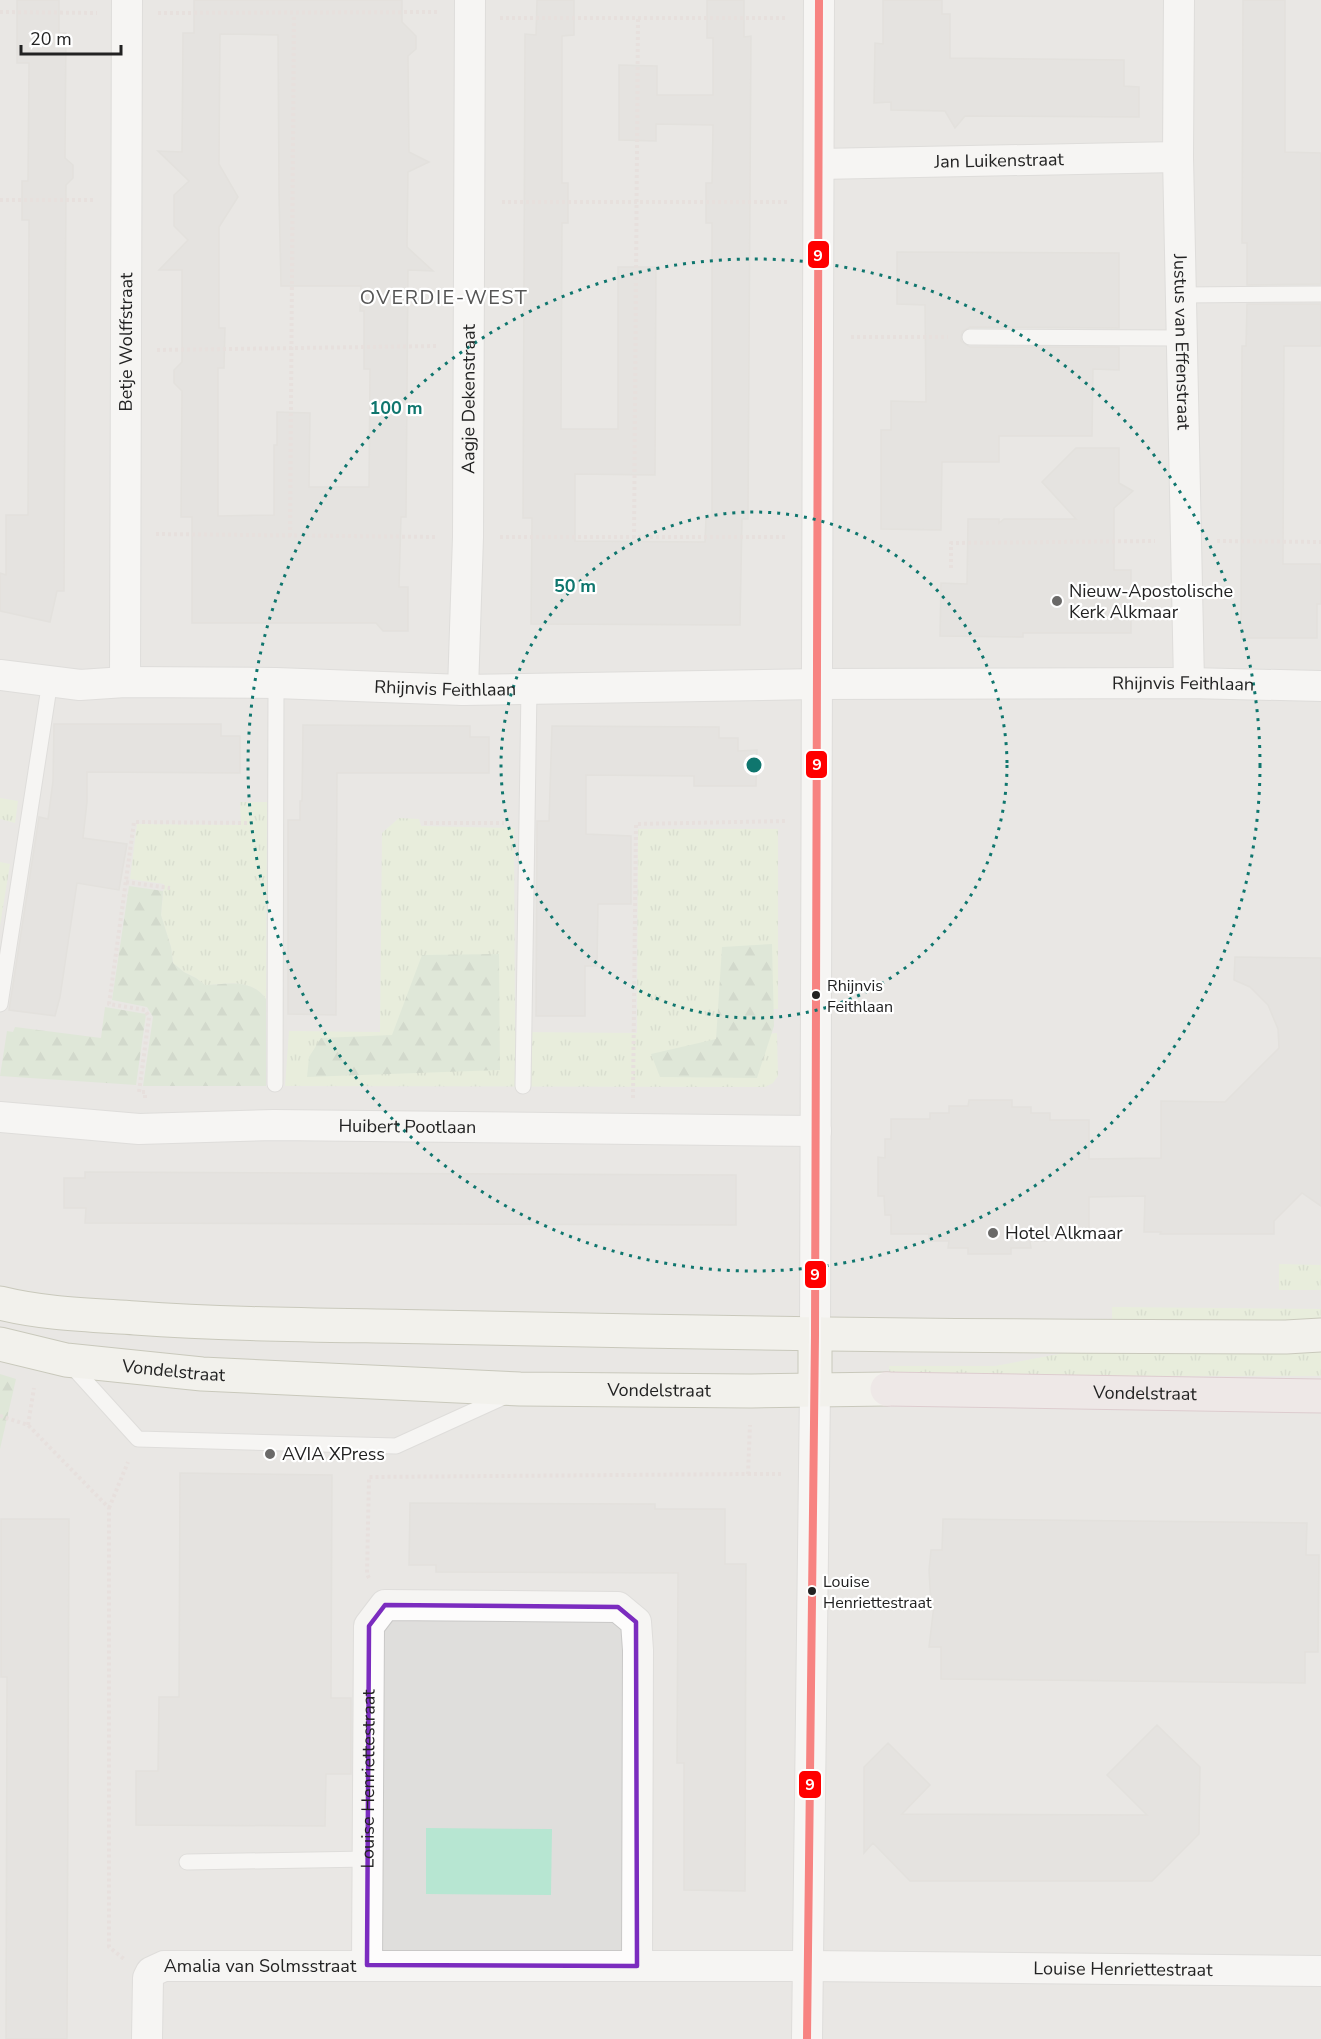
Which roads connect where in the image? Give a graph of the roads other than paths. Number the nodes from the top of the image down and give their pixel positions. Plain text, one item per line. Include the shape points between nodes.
1 (1179, 0) edge
2 (127, 7) edge
3 (819, 9) edge
4 (469, 10) edge
5 (1178, 157) junction
6 (819, 164) junction
7 (1321, 294) edge
8 (1181, 295) junction
9 (970, 337) road end
10 (1181, 338) junction
11 (0, 675) edge
12 (50, 681) junction
13 (125, 682) junction
14 (276, 683) junction
15 (1189, 683) junction
16 (817, 684) junction
17 (1321, 686) edge
18 (530, 688) junction
19 (463, 690) junction
20 (0, 1004) edge
21 (275, 1084) dead end
22 (523, 1086) dead end
23 (0, 1117) edge
24 (816, 1131) junction
25 (0, 1303) edge
26 (815, 1335) junction
27 (1321, 1335) edge
28 (0, 1344) edge
29 (66, 1360) junction
30 (520, 1389) junction
31 (887, 1389) joint
32 (815, 1390) junction
33 (1321, 1396) edge
34 (368, 1859) junction
35 (187, 1862) dead end
36 (367, 1965) junction
37 (637, 1966) junction
38 (808, 1966) junction
39 (1321, 1971) edge
40 (147, 2039) edge
41 (807, 2039) edge

1 - 5 street, Justus van Effenstraat
2 - 13 street, Betje Wolffstraat
3 - 6 street
4 - 19 street, Aagje Dekenstraat via 468,537
5 - 6 street, Jan Luikenstraat
5 - 8 street, Justus van Effenstraat
6 - 16 street
7 - 8 lane
8 - 10 street, Justus van Effenstraat
9 - 10 lane
10 - 15 street, Justus van Effenstraat
11 - 12 street, Rhijnvis Feithlaan
12 - 13 street, Rhijnvis Feithlaan via 80,685
12 - 20 lane
13 - 14 street, Rhijnvis Feithlaan
14 - 19 street, Rhijnvis Feithlaan
14 - 21 lane
15 - 16 street, Rhijnvis Feithlaan
15 - 17 street, Rhijnvis Feithlaan
16 - 18 street, Rhijnvis Feithlaan
16 - 24 street
18 - 19 street, Rhijnvis Feithlaan
18 - 22 lane
23 - 24 street, Huibert Pootlaan via 146,1129 274,1125
24 - 26 street
25 - 26 street via 70,1313 194,1322
26 - 27 street
26 - 32 street
28 - 29 street, Vondelstraat
29 - 30 street, Vondelstraat via 202,1374
29 - 30 lane via 138,1439 396,1446
30 - 32 street, Vondelstraat
31 - 32 street, Vondelstraat
31 - 33 highway, Vondelstraat
32 - 38 street
34 - 35 lane
34 - 36 street, Louise Henriettestraat
34 - 37 street, Louise Henriettestraat via 369,1626 385,1605 618,1607 636,1622 639,1650
36 - 37 street, Louise Henriettestraat
36 - 40 street, Amalia van Solmsstraat via 164,1966 148,1978
37 - 38 street, Louise Henriettestraat
38 - 39 street, Louise Henriettestraat
38 - 41 street

